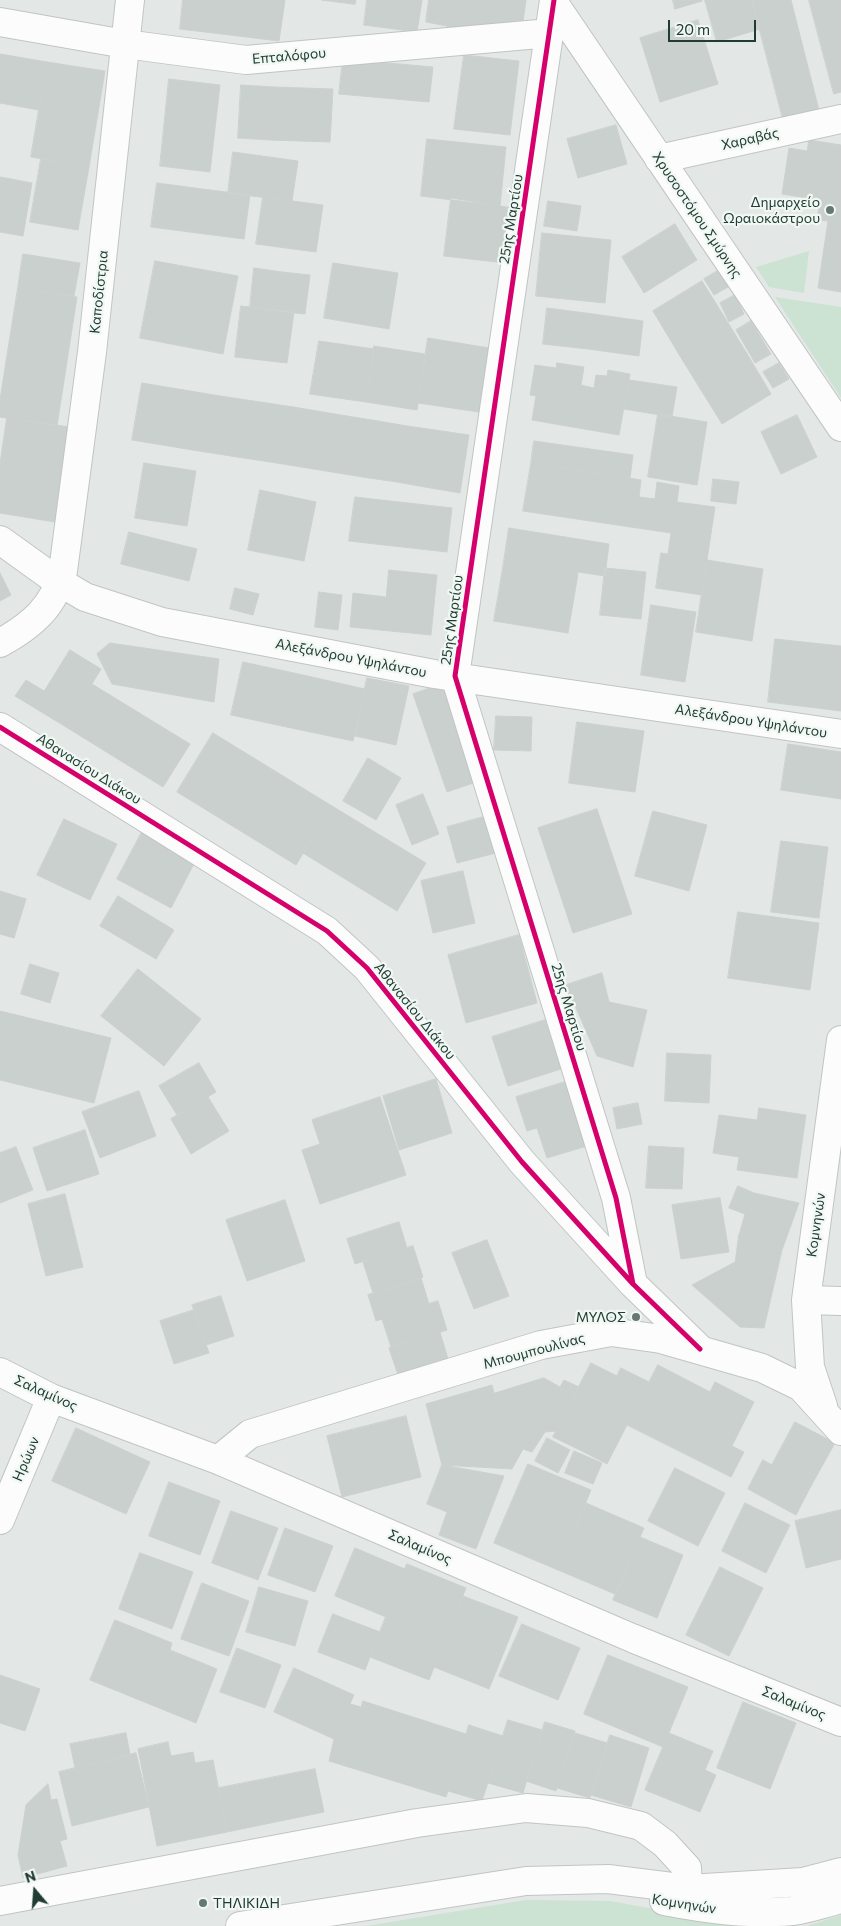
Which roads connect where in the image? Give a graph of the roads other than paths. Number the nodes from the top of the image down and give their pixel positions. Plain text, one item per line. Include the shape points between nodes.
1 (130, 0) edge
2 (554, 1) edge
3 (0, 22) edge
4 (550, 33) junction
5 (126, 44) junction
6 (841, 119) edge
7 (660, 160) junction
8 (841, 428) edge
9 (0, 540) edge
10 (60, 582) junction
11 (0, 643) edge
12 (455, 676) junction
13 (0, 727) edge
14 (841, 734) edge
15 (841, 1040) edge
16 (633, 1284) junction
17 (806, 1300) junction
18 (841, 1301) edge
19 (700, 1349) junction
20 (0, 1372) edge
21 (51, 1398) junction
22 (824, 1409) junction
23 (841, 1431) edge
24 (218, 1460) junction
25 (0, 1520) edge
26 (841, 1722) edge
27 (841, 1872) edge
28 (685, 1896) junction
29 (841, 1899) edge
30 (0, 1901) edge
31 (240, 1926) edge

1 - 5 street, Καποδίστρια
2 - 4 street, 25ης Μαρτίου
2 - 7 street, Χρυσοστόμου Σμύρνης
3 - 5 street, Επταλόφου
4 - 5 street, Επταλόφου via 262,61
4 - 12 street, 25ης Μαρτίου
5 - 10 street, Καποδίστρια via 92,352
6 - 7 street, Χαραβάς
7 - 8 street, Χρυσοστόμου Σμύρνης
9 - 10 street, Αλεξάνδρου Υψηλάντου
10 - 11 street, Καποδίστρια via 47,608 36,621
10 - 12 street, Αλεξάνδρου Υψηλάντου via 85,597 162,622
12 - 14 street, Αλεξάνδρου Υψηλάντου
12 - 16 street, 25ης Μαρτίου via 616,1198
13 - 16 street, Αθανασίου Διάκου via 327,931 368,968 522,1162
15 - 17 street, Κομνηνών
16 - 19 street, Αθανασίου Διάκου
17 - 18 street
17 - 22 street, Κομνηνών via 810,1367
19 - 22 street, Μπουμπουλίνας via 762,1368 801,1387
19 - 24 street, Μπουμπουλίνας via 661,1339 611,1332 541,1346 250,1434
20 - 21 street, Σαλαμίνος
21 - 24 street, Σαλαμίνος
21 - 25 street, Ηρώων
22 - 23 street, Μπουμπουλίνας
24 - 26 street, Σαλαμίνος via 632,1638
27 - 28 street, Κομνηνών via 803,1882
28 - 29 street, Κομνηνών via 745,1912 794,1911
28 - 30 street via 687,1868 665,1844 641,1826 588,1812 526,1808 416,1823
28 - 31 street, Κομνηνών via 526,1881

